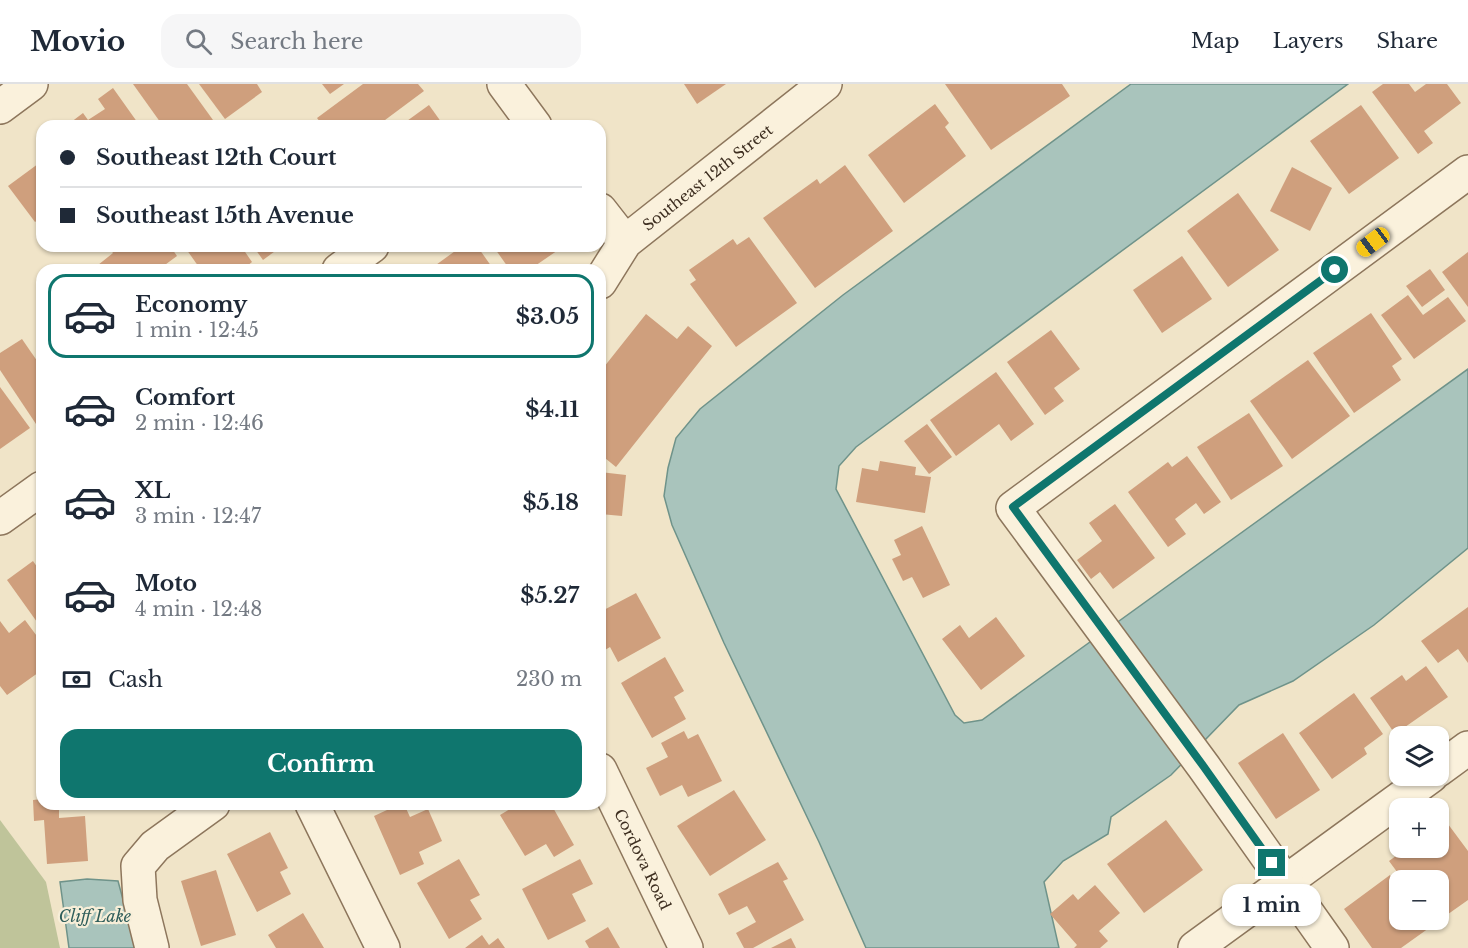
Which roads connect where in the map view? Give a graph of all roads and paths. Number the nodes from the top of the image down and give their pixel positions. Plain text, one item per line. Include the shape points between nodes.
1 (32, 84) edge
2 (504, 84) edge
3 (825, 84) edge
4 (0, 107) edge
5 (531, 120) edge
6 (1468, 172) edge
7 (606, 218) edge
8 (625, 242) junction
9 (364, 252) edge
10 (347, 264) edge
11 (606, 272) edge
12 (36, 492) edge
13 (3, 511) edge
14 (1468, 748) edge
15 (1449, 762) edge
16 (606, 782) edge
17 (1417, 786) edge
18 (205, 810) edge
19 (315, 810) edge
20 (1286, 882) junction
21 (152, 948) edge
22 (383, 948) edge
23 (686, 948) edge
24 (1195, 948) edge
25 (1332, 948) edge

1 - 4 street
2 - 5 street
3 - 8 street, Southeast 12th Street
6 - 20 street via 1013,507
7 - 8 street
8 - 11 street, Southeast 12th Street
9 - 10 street
12 - 13 street
14 - 15 street
16 - 23 street, Cordova Road
17 - 20 street
18 - 21 street via 155,846 138,866 140,900
19 - 22 street
20 - 24 street
20 - 25 street

